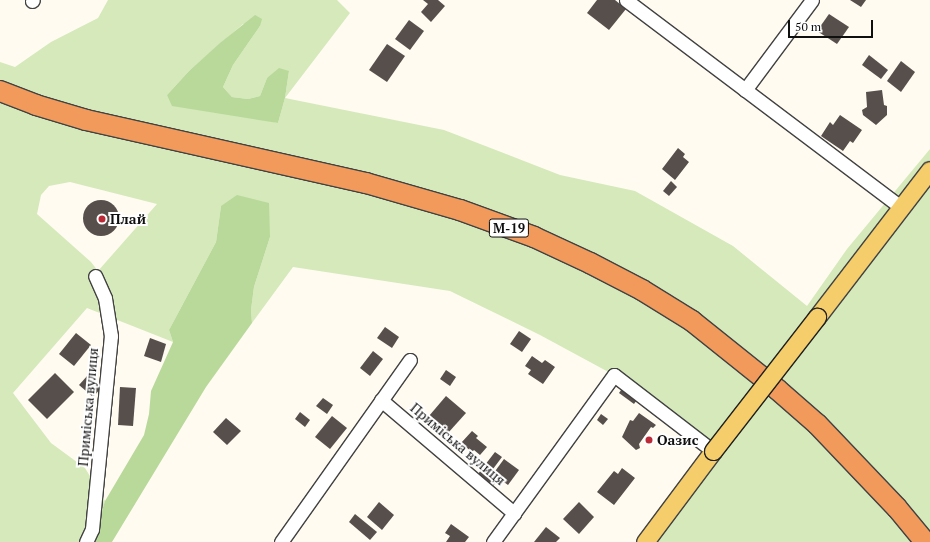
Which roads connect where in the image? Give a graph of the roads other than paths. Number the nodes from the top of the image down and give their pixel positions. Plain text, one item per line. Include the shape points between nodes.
1 (626, 0) edge
2 (812, 0) edge
3 (745, 90) junction
4 (0, 91) edge
5 (930, 170) edge
6 (902, 208) junction
7 (95, 276) dead end
8 (410, 360) dead end
9 (381, 400) junction
10 (713, 451) junction
11 (514, 513) junction
12 (86, 542) edge
13 (281, 542) edge
14 (493, 542) edge
15 (645, 542) edge
16 (925, 542) edge

1 - 3 street
2 - 3 street
3 - 6 street
4 - 16 highway, М-19 via 86,120 366,183 452,208 534,237 590,263 642,290 692,321 772,385 817,424
5 - 6 main road
6 - 10 main road, bridge
7 - 12 street, Приміська вулиця via 105,298 111,336 92,529
8 - 9 street
9 - 11 street, Приміська вулиця
9 - 13 street
10 - 11 street via 614,375
10 - 15 main road
11 - 14 street

